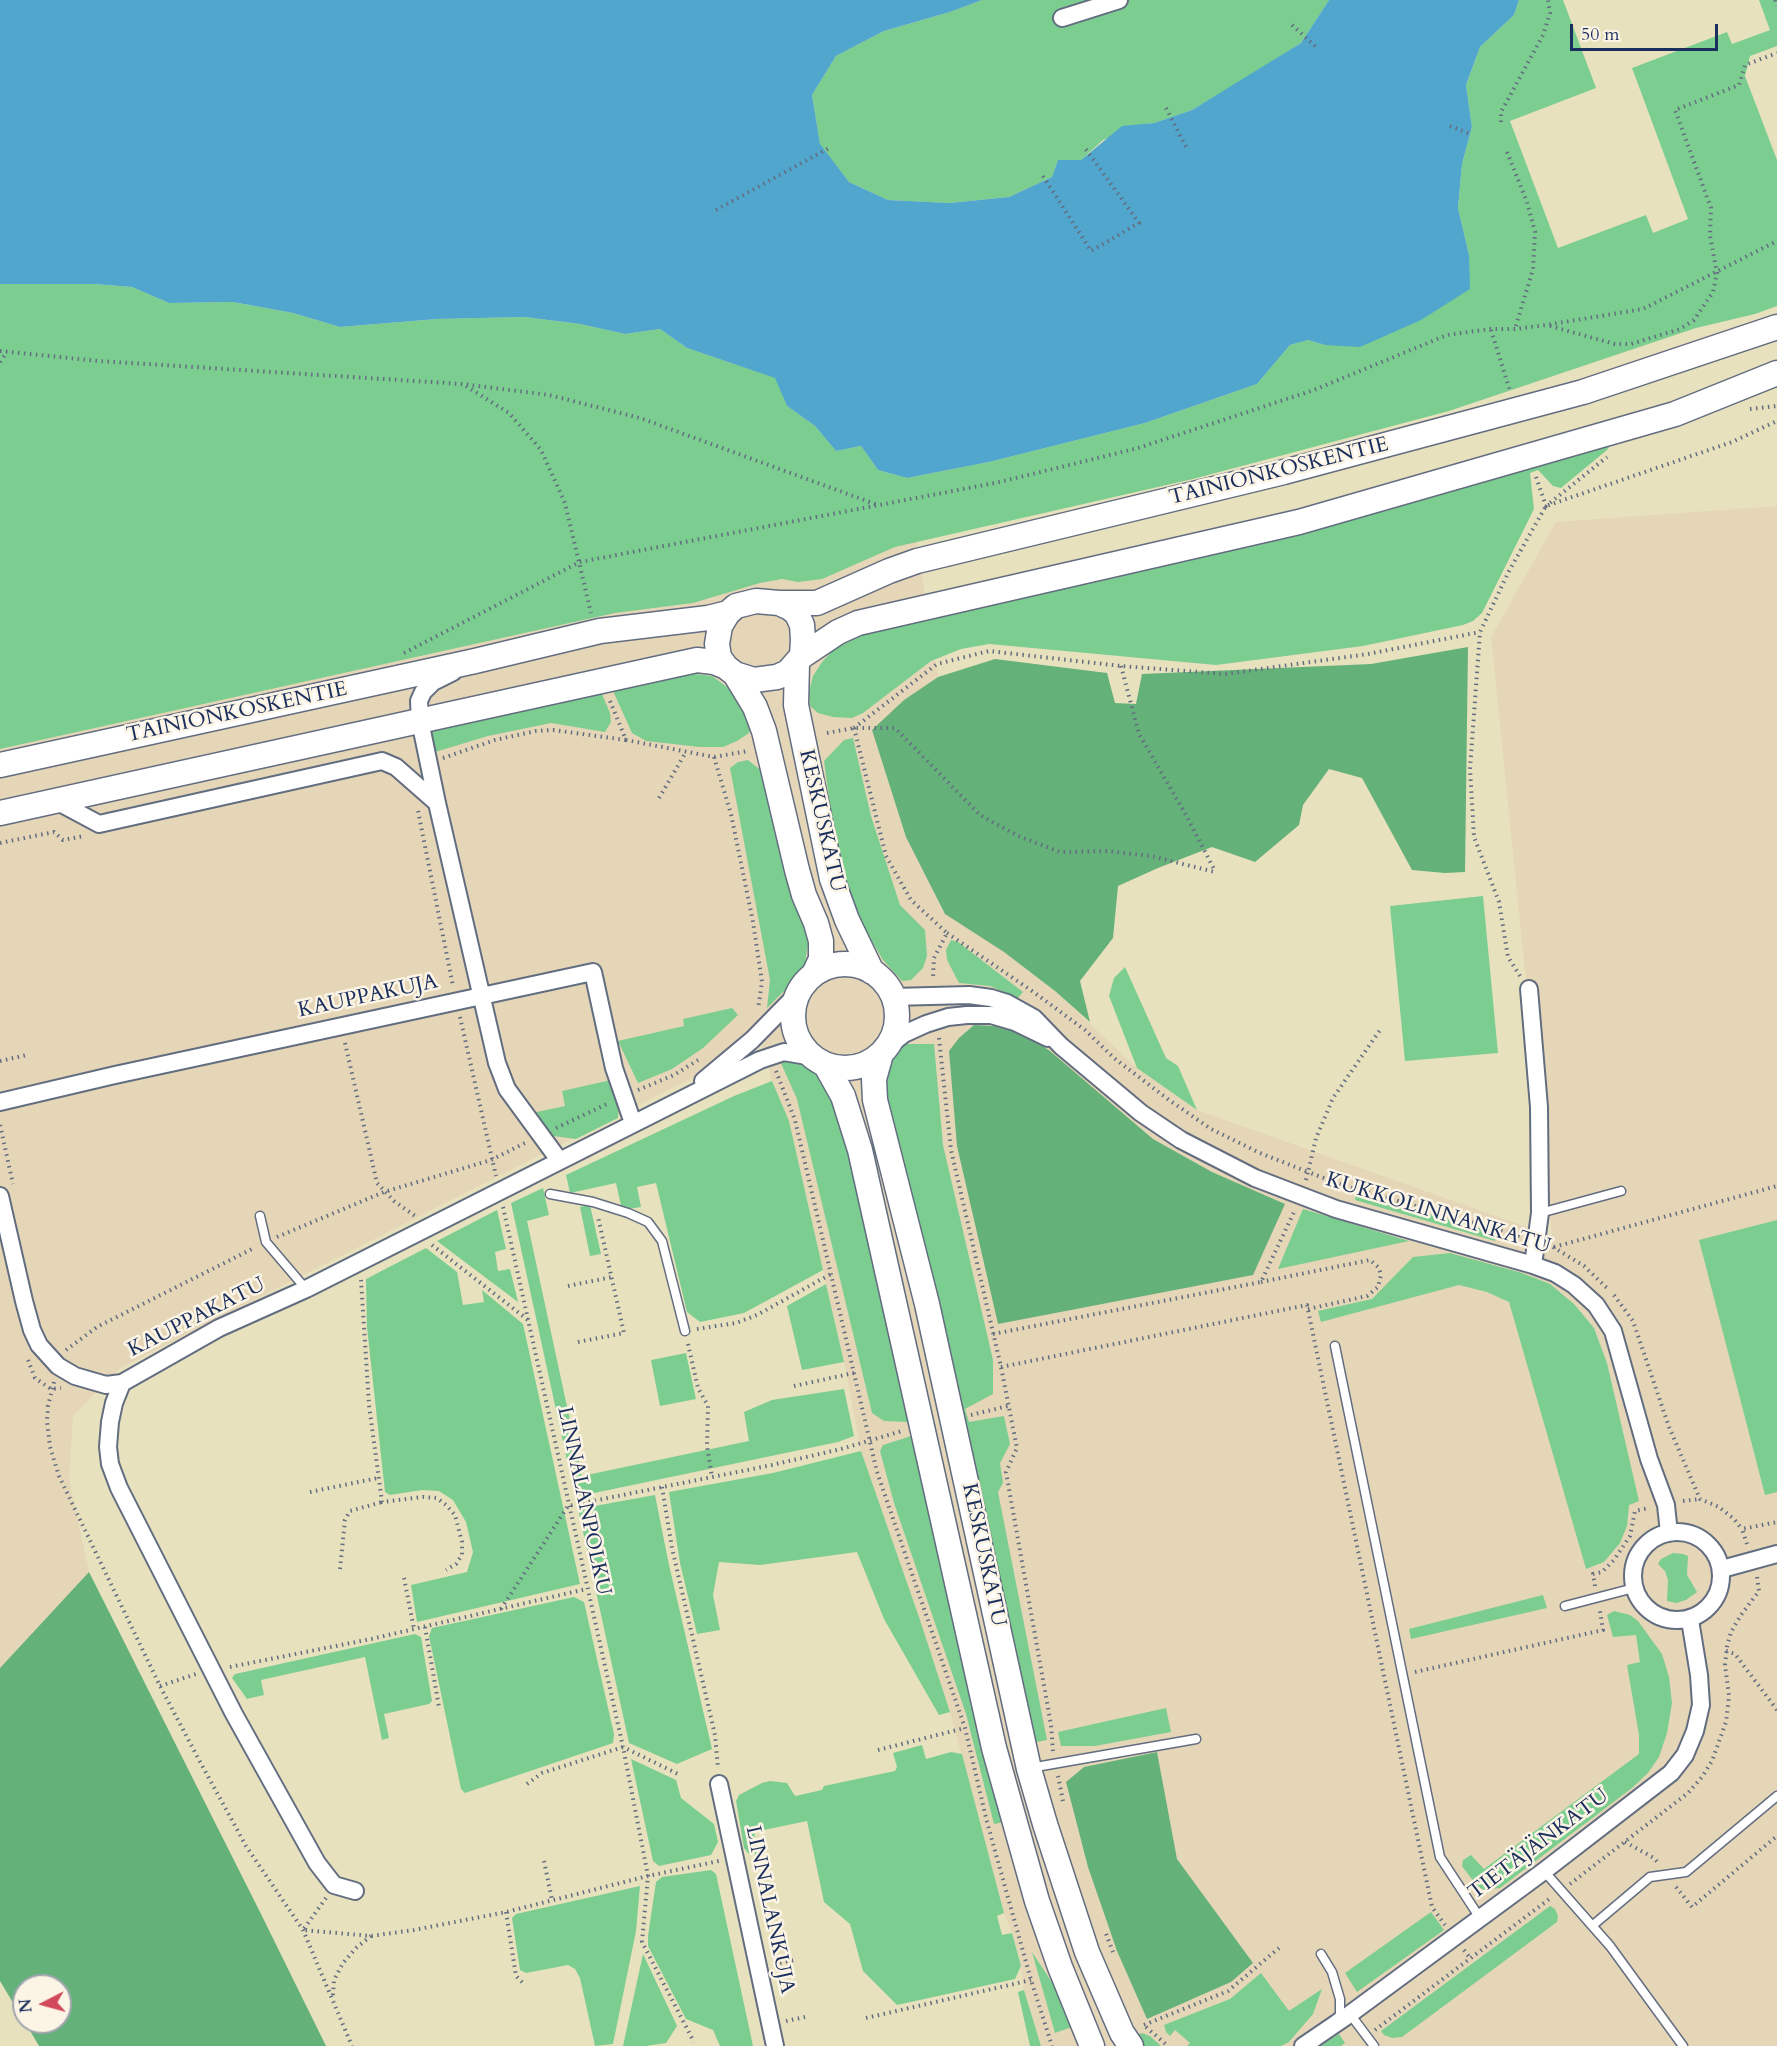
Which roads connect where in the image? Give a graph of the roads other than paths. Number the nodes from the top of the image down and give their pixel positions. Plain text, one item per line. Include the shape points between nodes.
1 (1119, 0) edge
2 (1062, 18) dead end
3 (1777, 327) edge
4 (1777, 373) edge
5 (779, 603) junction
6 (728, 613) junction
7 (800, 659) junction
8 (475, 661) junction
9 (731, 670) junction
10 (420, 721) junction
11 (0, 765) edge
12 (56, 801) junction
13 (437, 803) junction
14 (0, 813) edge
15 (872, 972) junction
16 (807, 983) junction
17 (1529, 989) road end
18 (480, 995) junction
19 (893, 997) junction
20 (1061, 1046) junction
21 (883, 1051) junction
22 (819, 1061) junction
23 (684, 1097) junction
24 (0, 1102) edge
25 (633, 1123) junction
26 (559, 1160) junction
27 (1621, 1191) dead end
28 (550, 1194) dead end
29 (0, 1197) edge
30 (1540, 1213) junction
31 (260, 1216) dead end
32 (1533, 1265) junction
33 (306, 1289) junction
34 (685, 1331) road end
35 (1335, 1346) dead end
36 (122, 1383) junction
37 (1669, 1533) junction
38 (1777, 1554) edge
39 (1722, 1569) junction
40 (1634, 1588) junction
41 (1565, 1606) dead end
42 (1690, 1620) junction
43 (1196, 1739) dead end
44 (1029, 1768) junction
45 (719, 1784) road end
46 (1777, 1796) edge
47 (1544, 1871) junction
48 (354, 1891) dead end
49 (1480, 1918) junction
50 (1592, 1926) junction
51 (1321, 1954) dead end
52 (1350, 2014) junction
53 (1322, 2034) junction
54 (775, 2046) edge
55 (1092, 2046) edge
56 (1131, 2046) edge
57 (1303, 2046) edge
58 (1374, 2046) edge
59 (1683, 2046) edge

1 - 2 street
3 - 5 main road, TAINIONKOSKENTIE via 1583,392 1284,472 917,561 817,603
4 - 7 main road via 1675,414 1299,522 858,623
5 - 6 main road via 746,603
5 - 7 main road via 798,614 802,625
6 - 8 main road, TAINIONKOSKENTIE via 600,631
6 - 9 main road via 720,626 717,645 719,657
7 - 9 main road via 788,672 764,680
7 - 15 main road, KESKUSKATU via 796,705 832,879
8 - 10 street, TAINIONKOSKENTIE via 433,682 423,692 419,701
8 - 11 main road, TAINIONKOSKENTIE
9 - 10 main road via 697,660
9 - 16 main road, KESKUSKATU via 755,707 764,731 797,870 818,932 821,959
10 - 12 main road
10 - 13 street, TAINIONKOSKENTIE
12 - 13 street via 99,824 382,761 396,767
12 - 14 main road
13 - 18 street, TAINIONKOSKENTIE
15 - 16 main road via 849,965 825,969
15 - 19 main road
16 - 22 main road via 793,1011 795,1032 799,1042
16 - 23 street, KAUPPAKATU via 763,1029
17 - 30 street via 1539,1107
18 - 24 street, KAUPPAKUJA
18 - 25 street, KAUPPAKUJA via 593,972 614,1068
18 - 26 street, TAINIONKOSKENTIE via 507,1089
19 - 20 street, KUKKOLINNANKATU via 991,998 1035,1018
19 - 21 main road via 895,1027
20 - 21 street, KUKKOLINNANKATU via 1015,1022 991,1015 967,1015 926,1024 904,1034
20 - 32 street, KUKKOLINNANKATU via 1180,1140 1255,1178 1336,1209
21 - 22 main road via 855,1067 840,1068
21 - 44 main road, KESKUSKATU via 874,1079 875,1100 927,1304
22 - 23 street, KAUPPAKATU via 784,1052
22 - 55 main road, KESKUSKATU via 843,1096 860,1150 994,1748 1037,1901
23 - 25 street, KAUPPAKATU
25 - 26 street, KAUPPAKATU
26 - 33 street, KAUPPAKATU
27 - 30 lane
28 - 34 lane via 593,1202 648,1222 662,1241
29 - 36 street via 39,1345 58,1366 75,1376 106,1385
30 - 32 street
31 - 33 lane via 266,1242
32 - 37 street, KUKKOLINNANKATU via 1574,1285 1596,1305 1613,1331 1665,1505
33 - 36 street, KAUPPAKATU via 219,1328
35 - 49 lane via 1440,1857
36 - 48 street, KAUPPAKATU via 114,1403 108,1447 119,1488 212,1671 317,1863 334,1886
37 - 39 street via 1685,1531 1702,1538 1714,1550
37 - 40 street via 1651,1540 1639,1553 1633,1570
38 - 39 street
39 - 42 street via 1716,1599 1705,1612
40 - 41 lane
40 - 42 street via 1642,1604 1655,1615 1672,1621
42 - 47 street, TIETÄJÄNKATU via 1701,1705 1685,1755 1671,1773
43 - 44 lane
44 - 56 main road, KESKUSKATU via 1087,1952
45 - 54 street, LINNALANKUJA
46 - 50 lane via 1686,1872 1650,1877
47 - 49 street, TIETÄJÄNKATU
47 - 50 lane
49 - 52 street, TIETÄJÄNKATU
50 - 59 lane
51 - 53 lane via 1341,1999 1340,2015
52 - 53 street, TIETÄJÄNKATU
52 - 58 lane
53 - 57 street, TIETÄJÄNKATU

